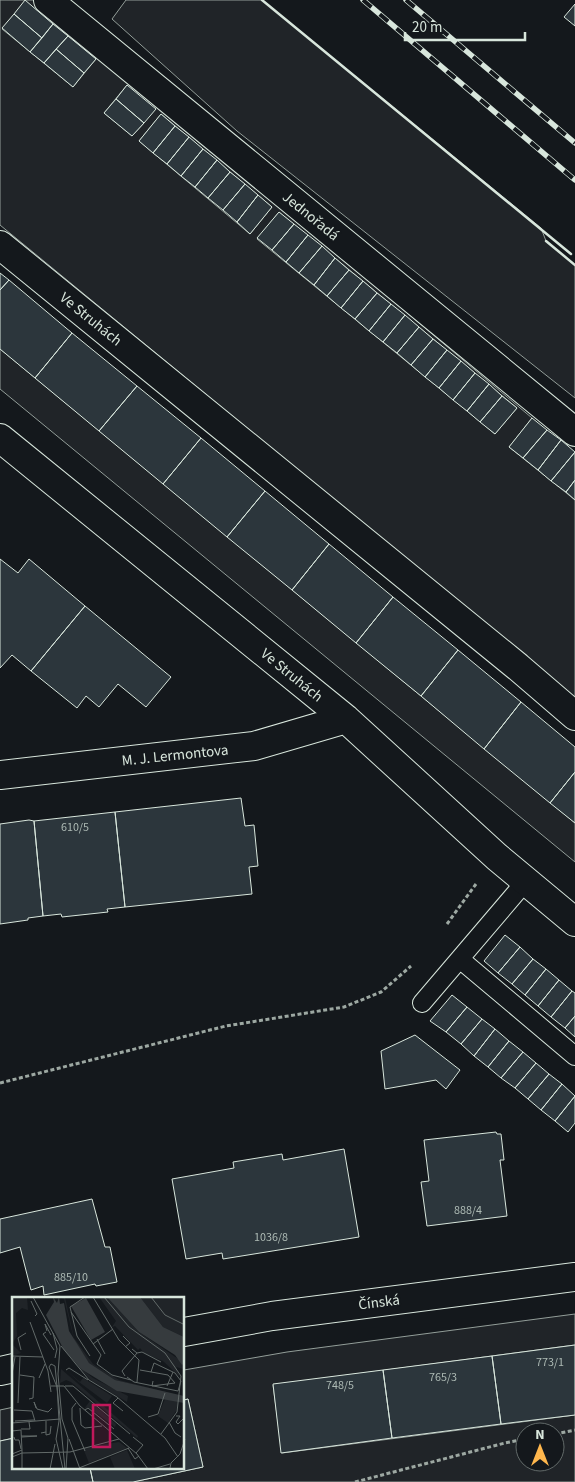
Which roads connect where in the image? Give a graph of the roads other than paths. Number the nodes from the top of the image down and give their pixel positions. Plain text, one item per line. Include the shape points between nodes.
1 (48, 0) edge
2 (0, 245) edge
3 (575, 432) edge
4 (0, 438) edge
5 (575, 716) edge
6 (346, 719) junction
7 (0, 775) edge
8 (526, 881) junction
9 (575, 922) edge
10 (461, 960) junction
11 (422, 1003) dead end
12 (575, 1056) edge
13 (575, 1277) edge
14 (185, 1332) edge

1 - 3 street, Jednořadá
2 - 5 street, Ve Struhách
4 - 6 street, Ve Struhách
6 - 7 street, M. J. Lermontova via 254,746
6 - 8 street, Ve Struhách
8 - 9 street, Ve Struhách
8 - 10 lane
10 - 11 lane
10 - 12 lane
13 - 14 street, Čínská via 272,1316

